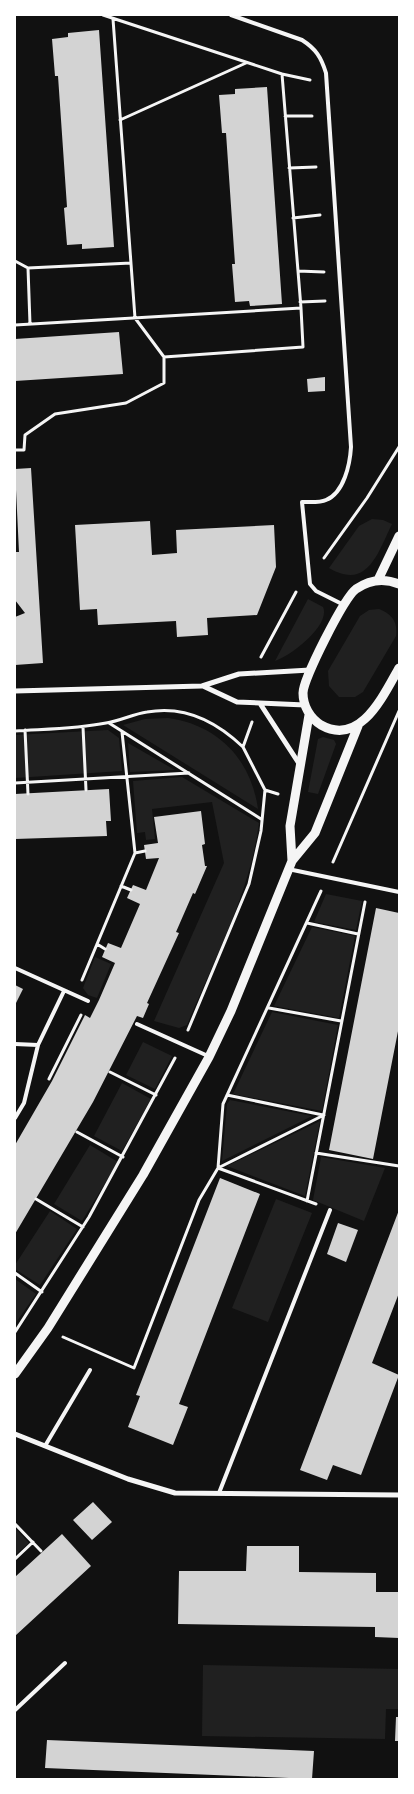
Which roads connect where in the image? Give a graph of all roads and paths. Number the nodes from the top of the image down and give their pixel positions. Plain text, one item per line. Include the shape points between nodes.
1 (102, 15) edge
2 (231, 15) edge
3 (113, 18) junction
4 (247, 62) junction
5 (282, 74) junction
6 (327, 84) junction
7 (285, 116) junction
8 (329, 116) junction
9 (120, 120) junction
10 (332, 167) junction
11 (290, 168) junction
12 (336, 214) junction
13 (293, 218) junction
14 (15, 261) edge
15 (131, 263) junction
16 (28, 268) junction
17 (298, 271) junction
18 (340, 273) junction
19 (342, 301) junction
20 (300, 302) junction
21 (301, 308) junction
22 (135, 318) junction
23 (30, 324) junction
24 (15, 325) edge
25 (164, 357) junction
26 (399, 447) edge
27 (15, 450) edge
28 (399, 536) edge
29 (325, 558) dead end
30 (378, 580) junction
31 (399, 584) edge
32 (300, 585) dead end
33 (344, 605) junction
34 (260, 664) dead end
35 (399, 668) edge
36 (310, 670) junction
37 (396, 678) edge
38 (202, 686) junction
39 (15, 691) edge
40 (261, 704) junction
41 (305, 705) junction
42 (399, 711) edge
43 (309, 714) junction
44 (253, 720) dead end
45 (109, 723) junction
46 (358, 726) junction
47 (83, 727) junction
48 (25, 730) junction
49 (15, 731) edge
50 (122, 732) junction
51 (243, 747) junction
52 (300, 765) junction
53 (190, 773) junction
54 (127, 777) junction
55 (86, 779) junction
56 (28, 782) junction
57 (15, 783) edge
58 (86, 790) dead end
59 (265, 790) junction
60 (28, 794) dead end
61 (284, 796) dead end
62 (262, 819) junction
63 (145, 851) dead end
64 (134, 853) junction
65 (290, 865) junction
66 (331, 867) dead end
67 (121, 886) junction
68 (131, 890) dead end
69 (399, 892) edge
70 (329, 893) dead end
71 (365, 898) dead end
72 (306, 923) junction
73 (358, 934) junction
74 (97, 944) junction
75 (105, 949) dead end
76 (15, 968) edge
77 (64, 990) junction
78 (76, 995) junction
79 (88, 1001) joint
80 (269, 1008) junction
81 (341, 1021) junction
82 (137, 1024) dead end
83 (15, 1044) edge
84 (182, 1044) junction
85 (38, 1045) junction
86 (210, 1056) junction
87 (110, 1072) dead end
88 (48, 1081) dead end
89 (156, 1095) junction
90 (227, 1095) junction
91 (324, 1115) junction
92 (15, 1118) edge
93 (77, 1132) dead end
94 (316, 1153) junction
95 (123, 1157) junction
96 (399, 1166) edge
97 (218, 1168) junction
98 (36, 1199) dead end
99 (307, 1201) junction
100 (330, 1210) joint
101 (83, 1227) junction
102 (15, 1273) edge
103 (42, 1292) junction
104 (26, 1315) junction
105 (48, 1328) junction
106 (15, 1332) edge
107 (90, 1370) dead end
108 (15, 1374) edge
109 (15, 1434) edge
110 (45, 1446) junction
111 (219, 1493) junction
112 (399, 1496) edge
113 (15, 1524) edge
114 (33, 1542) junction
115 (41, 1551) dead end
116 (15, 1559) edge
117 (65, 1663) dead end
118 (15, 1710) edge

1 - 3 path
2 - 6 lane via 291,35 312,46 321,56
3 - 4 path
3 - 9 path
4 - 5 path
4 - 9 path
5 - 6 path
5 - 7 path
6 - 8 lane
7 - 8 path
7 - 11 path
8 - 10 lane
9 - 15 path
10 - 11 path
10 - 12 lane
11 - 13 path
12 - 13 path
12 - 18 lane
13 - 17 path
14 - 16 path
15 - 16 path
15 - 22 path
16 - 23 path
17 - 18 path
17 - 20 path
18 - 19 lane
19 - 20 path
19 - 33 lane via 350,405 350,459 344,478 332,496 326,500 302,502 310,584 316,591
20 - 21 path
21 - 22 path
21 - 25 path via 303,347
22 - 23 path
22 - 25 path
23 - 24 path
25 - 27 path via 164,383 126,402 55,414 25,435 24,450
26 - 29 path
28 - 30 street
30 - 31 street
30 - 33 street via 355,590
32 - 34 path via 262,654
33 - 36 street
35 - 37 street
36 - 38 street via 239,674
36 - 41 street via 303,691
37 - 46 street
38 - 39 street
38 - 40 street via 237,702
40 - 41 street
40 - 52 street
41 - 43 street
42 - 66 path
43 - 46 street via 319,724 335,730
43 - 52 street
44 - 51 path
45 - 47 path
45 - 50 path
45 - 51 path via 145,712 181,711 212,722
46 - 65 street via 314,833
47 - 48 path
47 - 55 path
48 - 49 path
48 - 56 path
50 - 53 path
50 - 54 path
51 - 59 path
52 - 65 street via 290,826
53 - 54 path
53 - 62 path
54 - 55 path
54 - 64 path
55 - 56 path
55 - 58 path
56 - 57 path
56 - 60 path
59 - 61 path
59 - 62 path
62 - 84 path via 249,884
63 - 64 path
64 - 67 path
65 - 69 lane
65 - 86 street
67 - 68 path
67 - 74 path
70 - 72 path via 320,892
71 - 73 path
72 - 73 path
72 - 80 path
73 - 81 path
74 - 75 path
74 - 78 path
76 - 77 lane
77 - 78 lane
77 - 85 lane
78 - 79 lane
79 - 88 path
80 - 81 path
80 - 90 path
81 - 91 path
82 - 84 lane
83 - 85 lane
84 - 86 lane
84 - 89 path
85 - 92 lane via 24,1103
86 - 105 street via 144,1175
87 - 89 path
89 - 95 path
90 - 91 path
90 - 97 path via 223,1104
91 - 94 path
91 - 97 path
93 - 95 path
94 - 96 path
94 - 99 path
95 - 101 path
97 - 99 path
97 - 105 path via 199,1200 134,1368
98 - 101 path
99 - 100 path
100 - 111 lane
101 - 103 path
102 - 103 path
103 - 104 path
104 - 105 path
104 - 106 path
105 - 108 street
107 - 110 lane
109 - 110 street
110 - 111 street via 162,1490 181,1494
111 - 112 street
113 - 114 path
114 - 115 path
114 - 116 path
117 - 118 lane

